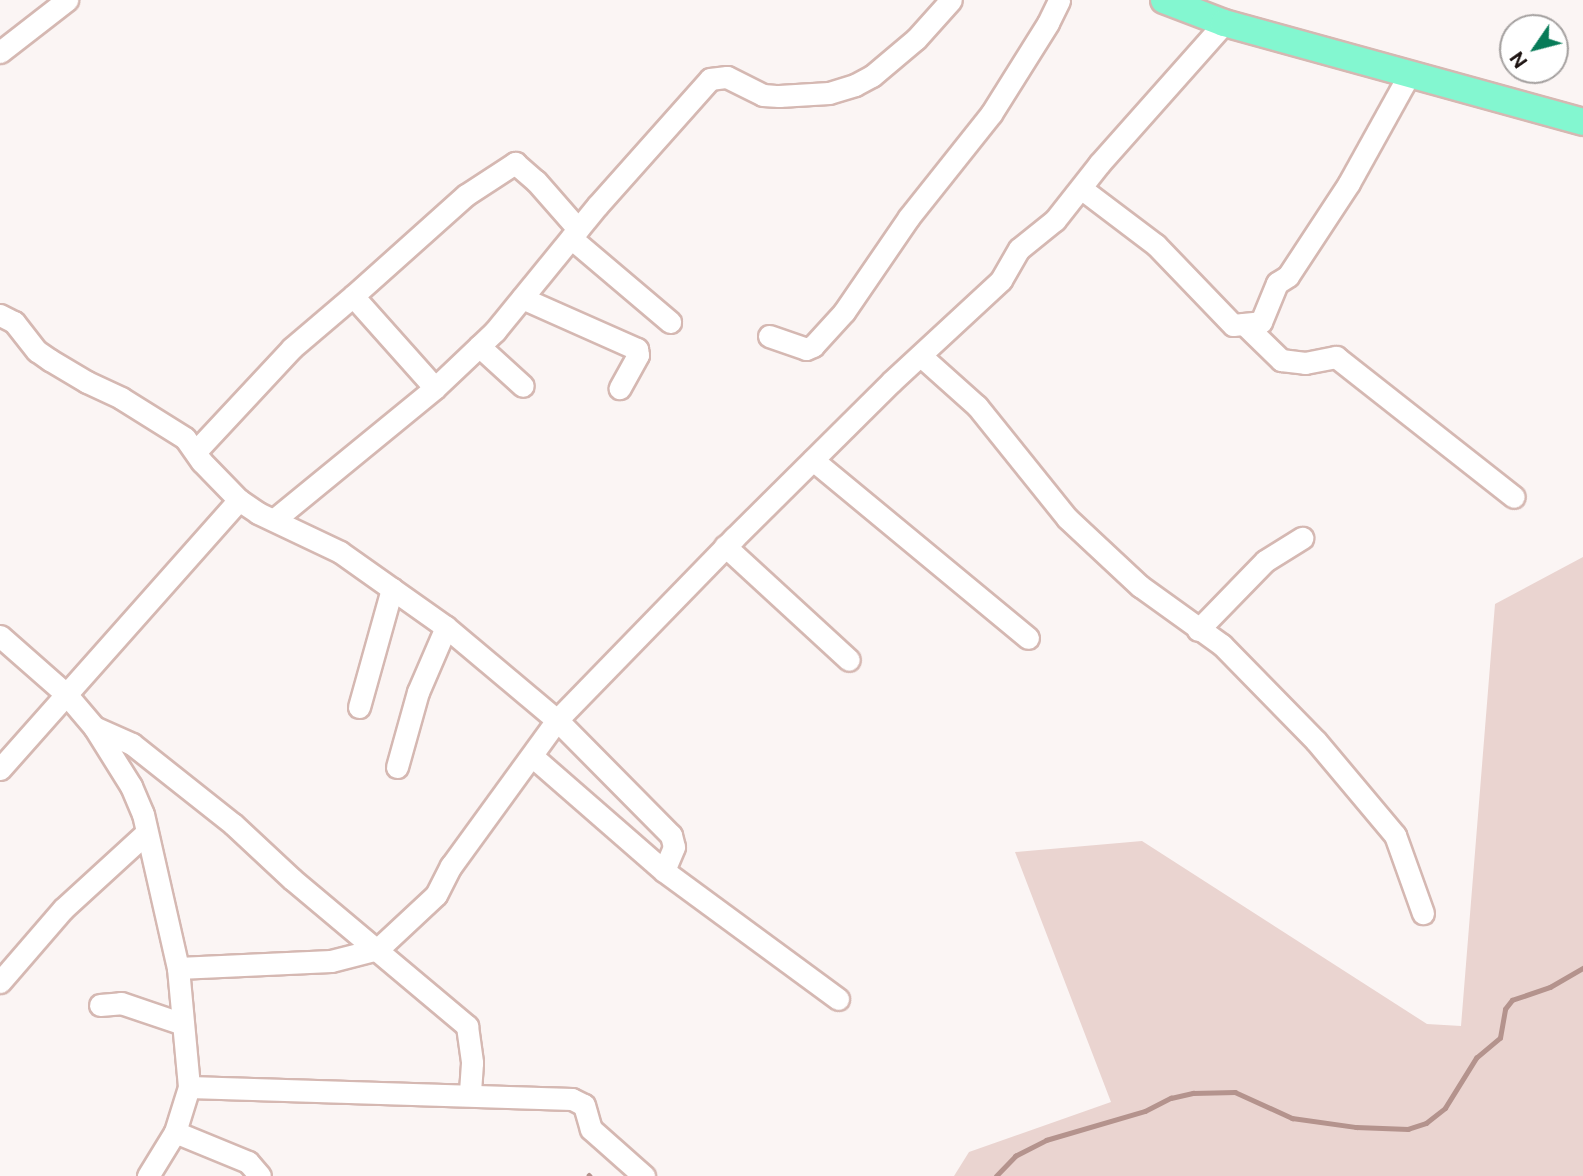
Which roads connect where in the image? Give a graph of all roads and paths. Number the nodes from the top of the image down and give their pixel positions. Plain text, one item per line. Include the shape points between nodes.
1 (68, 0) edge
2 (951, 0) edge
3 (1059, 0) edge
4 (1164, 0) edge
5 (1224, 23) junction
6 (0, 52) edge
7 (1410, 73) junction
8 (1583, 122) edge
9 (1082, 190) junction
10 (574, 233) junction
11 (353, 296) junction
12 (522, 298) junction
13 (0, 315) edge
14 (670, 322) dead end
15 (1244, 324) junction
16 (769, 336) dead end
17 (479, 346) junction
18 (921, 356) junction
19 (523, 386) dead end
20 (435, 388) junction
21 (620, 388) dead end
22 (196, 451) junction
23 (813, 460) junction
24 (1514, 497) dead end
25 (239, 500) junction
26 (275, 519) junction
27 (1302, 538) dead end
28 (725, 546) junction
29 (392, 589) junction
30 (446, 627) junction
31 (1198, 630) junction
32 (0, 636) edge
33 (1028, 638) dead end
34 (849, 660) dead end
35 (66, 694) junction
36 (359, 706) dead end
37 (556, 720) junction
38 (94, 727) junction
39 (532, 756) junction
40 (397, 767) dead end
41 (0, 769) edge
42 (146, 833) junction
43 (664, 871) junction
44 (1423, 913) dead end
45 (377, 949) junction
46 (178, 968) junction
47 (0, 982) edge
48 (838, 999) dead end
49 (100, 1005) dead end
50 (183, 1024) junction
51 (189, 1087) junction
52 (470, 1095) junction
53 (175, 1132) junction
54 (148, 1176) edge
55 (260, 1176) edge
56 (644, 1176) edge

1 - 6 street
2 - 10 street via 915,38 855,85 829,93 779,96 763,95 727,77 710,79
3 - 16 street via 991,114 909,217 844,312 806,349
4 - 5 main road
5 - 7 main road
5 - 9 street via 1099,164
7 - 8 main road
7 - 15 street via 1349,183 1288,276 1277,283 1261,322
9 - 15 street via 1156,246 1233,325
9 - 18 street via 1055,220 1028,240 1001,279
10 - 11 street via 536,181 515,163 466,195
10 - 12 street
10 - 14 street
11 - 20 street
11 - 22 street via 292,348
12 - 17 street
12 - 21 street via 636,349 638,355
13 - 22 street via 13,322 43,355 185,438
15 - 24 street via 1281,360 1305,363 1336,357
17 - 19 street
17 - 20 street
18 - 23 street
18 - 31 street via 977,406 1067,518 1140,586
20 - 26 street
22 - 25 street
23 - 28 street
23 - 33 street
25 - 26 street
25 - 35 street
26 - 29 street via 340,552
27 - 31 street via 1265,561
28 - 34 street
28 - 37 street
29 - 30 street
29 - 36 street
30 - 37 street
30 - 40 street via 418,692
31 - 44 street via 1222,645 1316,741 1395,835
32 - 35 street
35 - 38 street
35 - 41 street
37 - 39 street
37 - 43 street via 671,835 674,847
38 - 42 street via 131,786
38 - 45 street via 132,744
39 - 43 street
39 - 45 street via 451,866 436,895
42 - 46 street
42 - 47 street via 63,908
43 - 48 street
45 - 46 street via 331,961
45 - 52 street via 467,1026
46 - 50 street
49 - 50 street via 121,1003
50 - 51 street
51 - 52 street
51 - 53 street
52 - 56 street via 579,1101 591,1129
53 - 54 street
53 - 55 street via 248,1162

